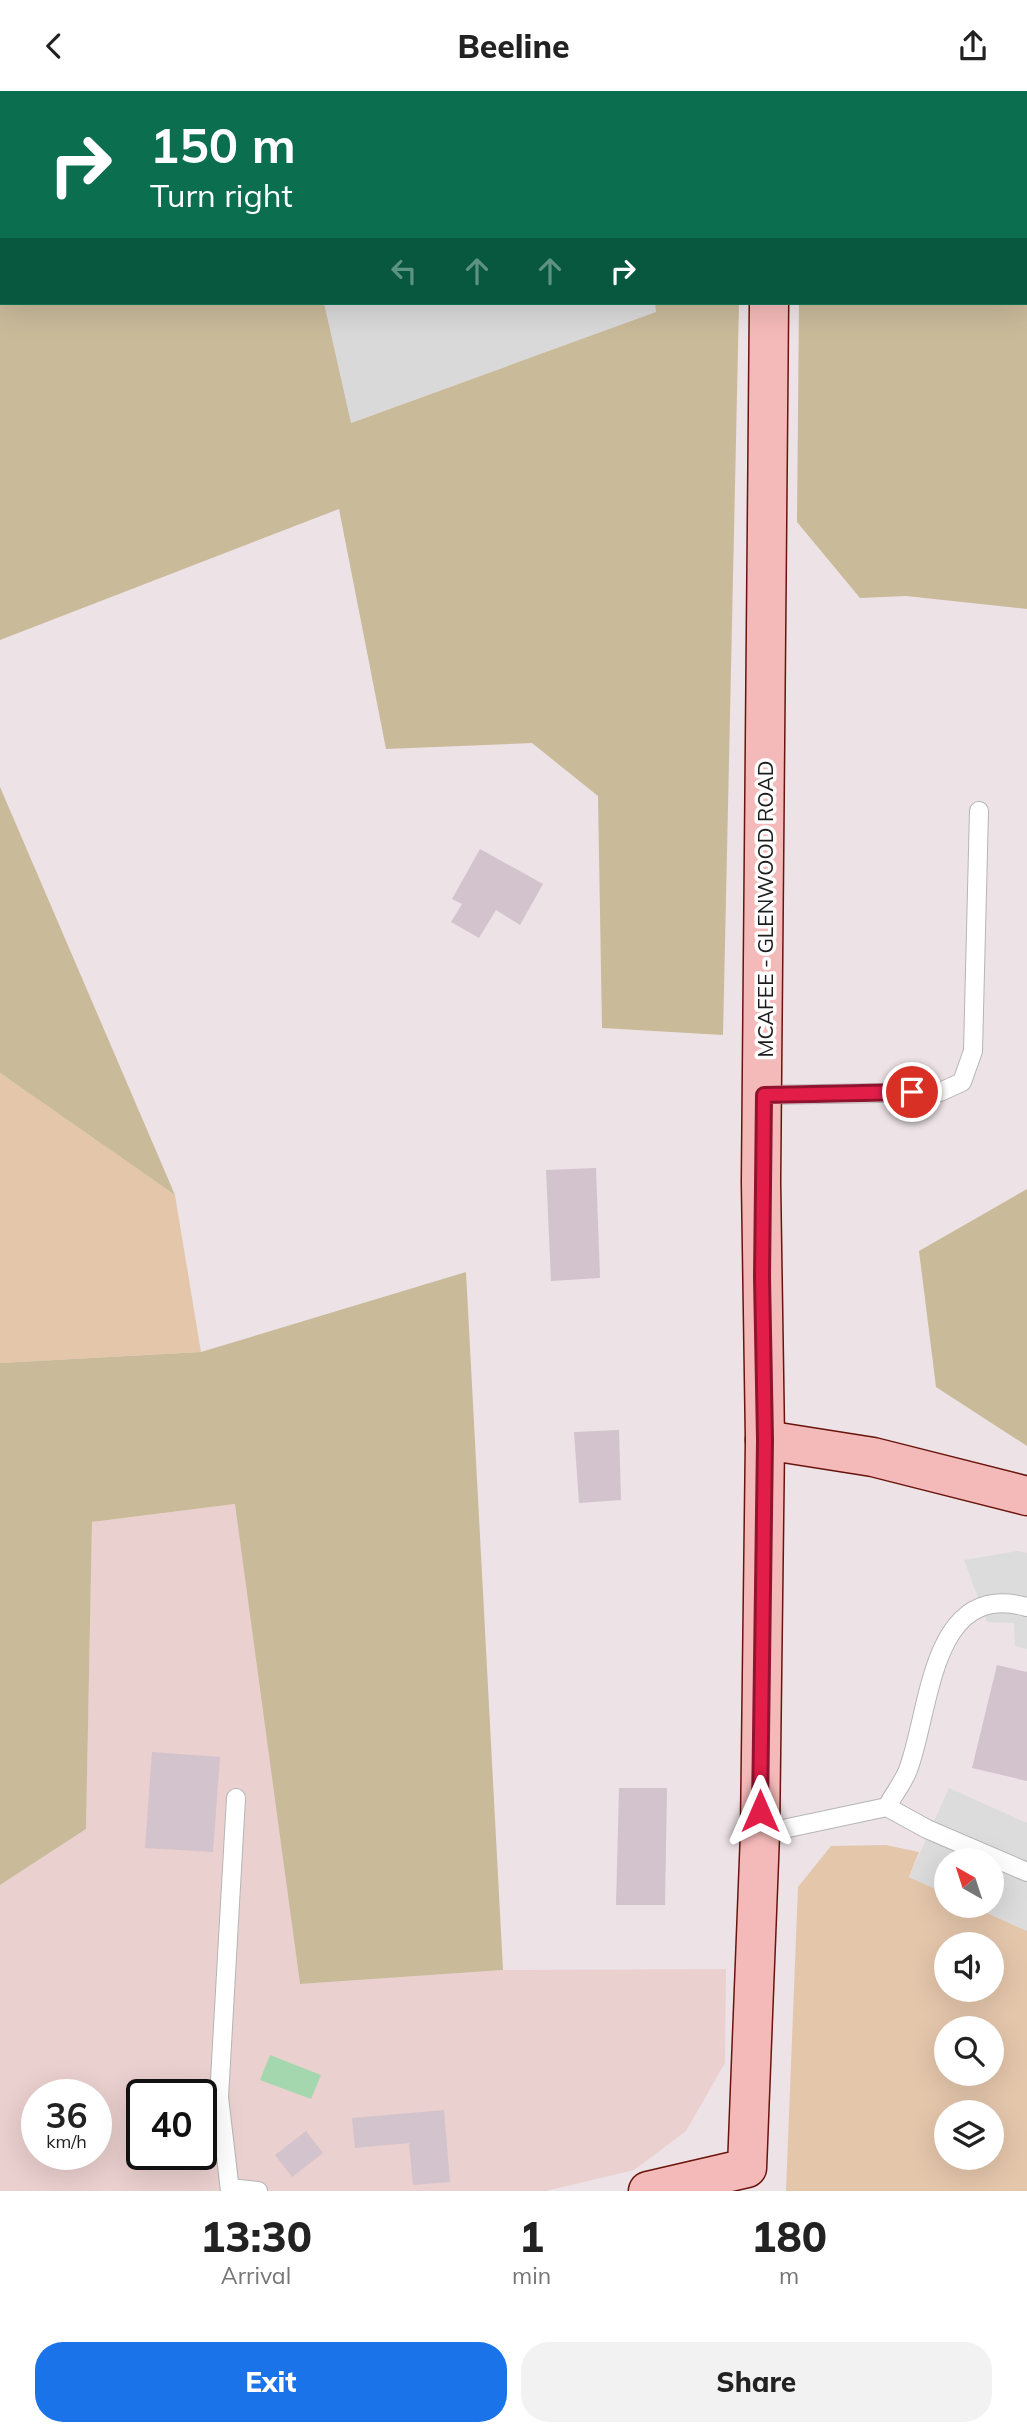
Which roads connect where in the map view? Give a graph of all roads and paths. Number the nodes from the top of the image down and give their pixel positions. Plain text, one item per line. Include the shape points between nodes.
1 (769, 305) edge
2 (979, 811) dead end
3 (764, 1095) junction
4 (765, 1440) junction
5 (1027, 1496) edge
6 (1027, 1607) edge
7 (236, 1798) dead end
8 (887, 1807) junction
9 (760, 1834) junction
10 (1027, 1872) edge
11 (230, 2189) edge
12 (258, 2191) edge
13 (648, 2191) edge

1 - 3 street, MCAFEE - GLENWOOD ROAD
2 - 3 lane via 973,1051 962,1082 940,1091
3 - 4 street, MCAFEE - GLENWOOD ROAD
4 - 5 street via 873,1457
4 - 9 street, MCAFEE - GLENWOOD ROAD
6 - 8 lane via 994,1602 956,1622 939,1661 907,1771
7 - 11 lane via 219,2097
8 - 9 lane
8 - 10 lane
9 - 13 street, MCAFEE - GLENWOOD ROAD via 747,2168
11 - 12 lane

